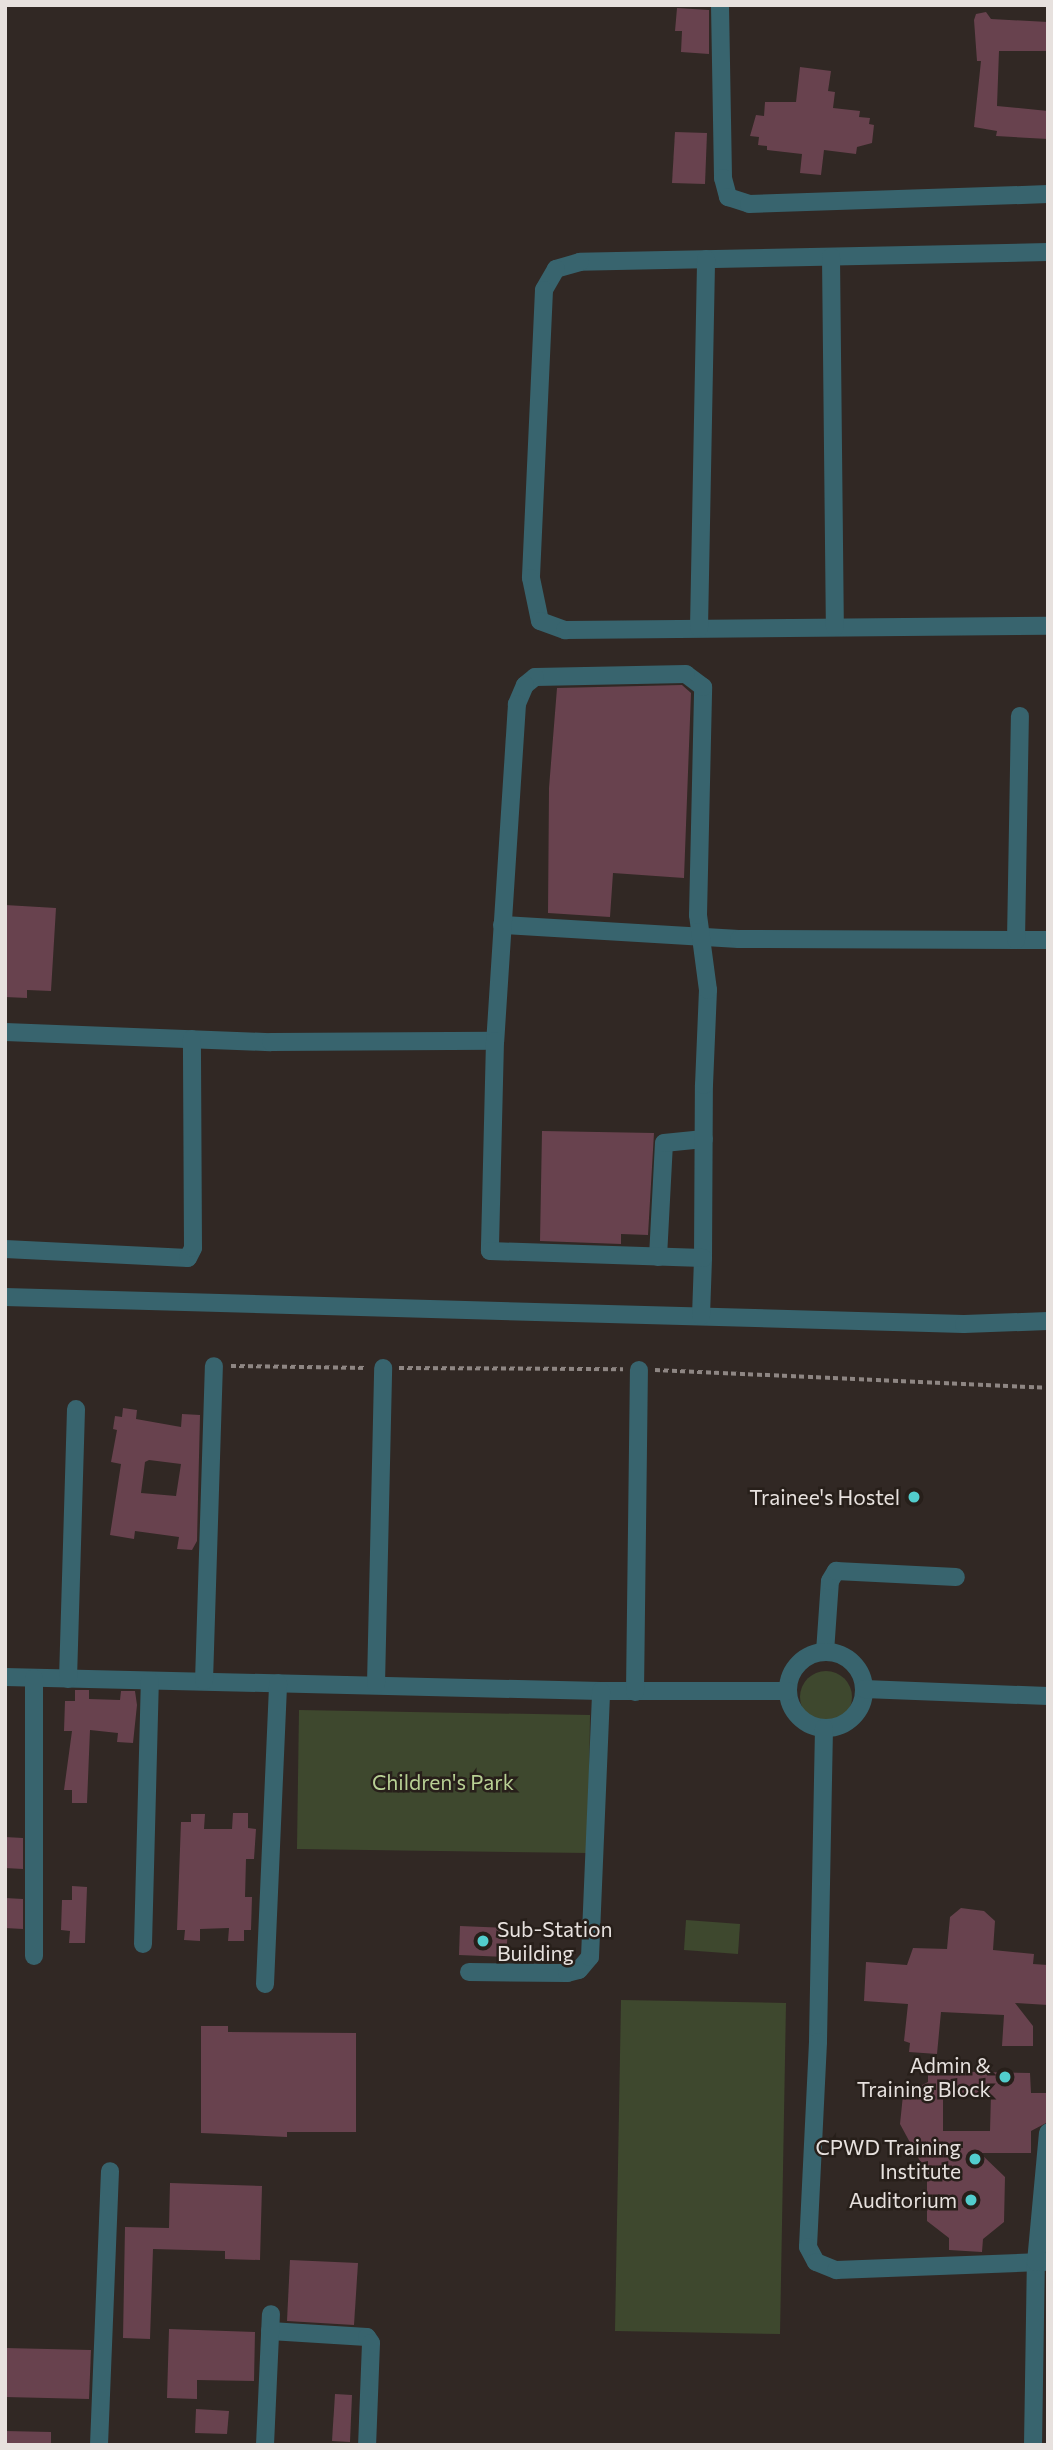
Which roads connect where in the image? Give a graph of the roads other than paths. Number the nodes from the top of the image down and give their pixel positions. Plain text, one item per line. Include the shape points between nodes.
1 (720, 5) edge
2 (1048, 194) edge
3 (1048, 252) edge
4 (831, 257) junction
5 (706, 259) junction
6 (1048, 626) edge
7 (835, 627) junction
8 (699, 628) junction
9 (1020, 716) dead end
10 (502, 925) junction
11 (701, 936) junction
12 (1016, 940) junction
13 (1048, 940) edge
14 (5, 1032) edge
15 (192, 1039) junction
16 (495, 1041) junction
17 (704, 1139) junction
18 (5, 1249) edge
19 (659, 1257) junction
20 (703, 1258) junction
21 (5, 1297) edge
22 (701, 1316) junction
23 (1048, 1321) edge
24 (214, 1366) dead end
25 (383, 1368) dead end
26 (639, 1370) dead end
27 (76, 1409) dead end
28 (956, 1577) dead end
29 (825, 1652) junction
30 (5, 1677) edge
31 (34, 1678) junction
32 (68, 1679) junction
33 (150, 1681) junction
34 (204, 1681) junction
35 (278, 1684) junction
36 (376, 1684) junction
37 (864, 1689) junction
38 (601, 1691) junction
39 (788, 1691) junction
40 (635, 1692) junction
41 (1048, 1696) edge
42 (824, 1728) junction
43 (144, 1944) dead end
44 (34, 1956) dead end
45 (468, 1972) dead end
46 (265, 1984) dead end
47 (1048, 2133) edge
48 (110, 2171) dead end
49 (1042, 2262) edge
50 (99, 2445) edge
51 (265, 2445) edge
52 (367, 2445) edge
53 (1033, 2445) edge

1 - 2 street via 723,178 728,197 749,204
3 - 4 street
4 - 5 street
4 - 7 street
5 - 8 street
5 - 8 street via 580,262 556,269 548,278 531,578 534,612 549,627
6 - 7 street
7 - 8 street
9 - 12 street
10 - 11 street
10 - 11 street via 517,704 525,685 552,673 687,674 703,687
10 - 16 street
11 - 12 street
11 - 17 street via 708,990
12 - 13 street
14 - 15 street
15 - 16 street
15 - 18 street via 192,1248 188,1258
16 - 19 street via 490,1251
17 - 19 street via 664,1143
17 - 20 street
19 - 20 street
20 - 22 street
21 - 22 street
22 - 23 street via 964,1324
24 - 34 street
25 - 36 street
26 - 40 street
27 - 32 street
28 - 29 street via 836,1571 830,1581
29 - 37 street via 848,1658 857,1667
29 - 39 street via 813,1654 795,1669
30 - 31 street
31 - 32 street
31 - 44 street
32 - 33 street
33 - 34 street
33 - 43 street
34 - 35 street
35 - 36 street
35 - 46 street
36 - 38 street
37 - 41 street
37 - 42 street via 863,1701 849,1720
38 - 40 street
38 - 45 street via 590,1957 579,1970 567,1973
39 - 40 street
39 - 42 street via 796,1713
42 - 49 street via 818,2042 808,2246 816,2262 835,2270
47 - 49 street
48 - 50 street
49 - 53 street
51 - 52 street via 271,2322 367,2337 371,2343

